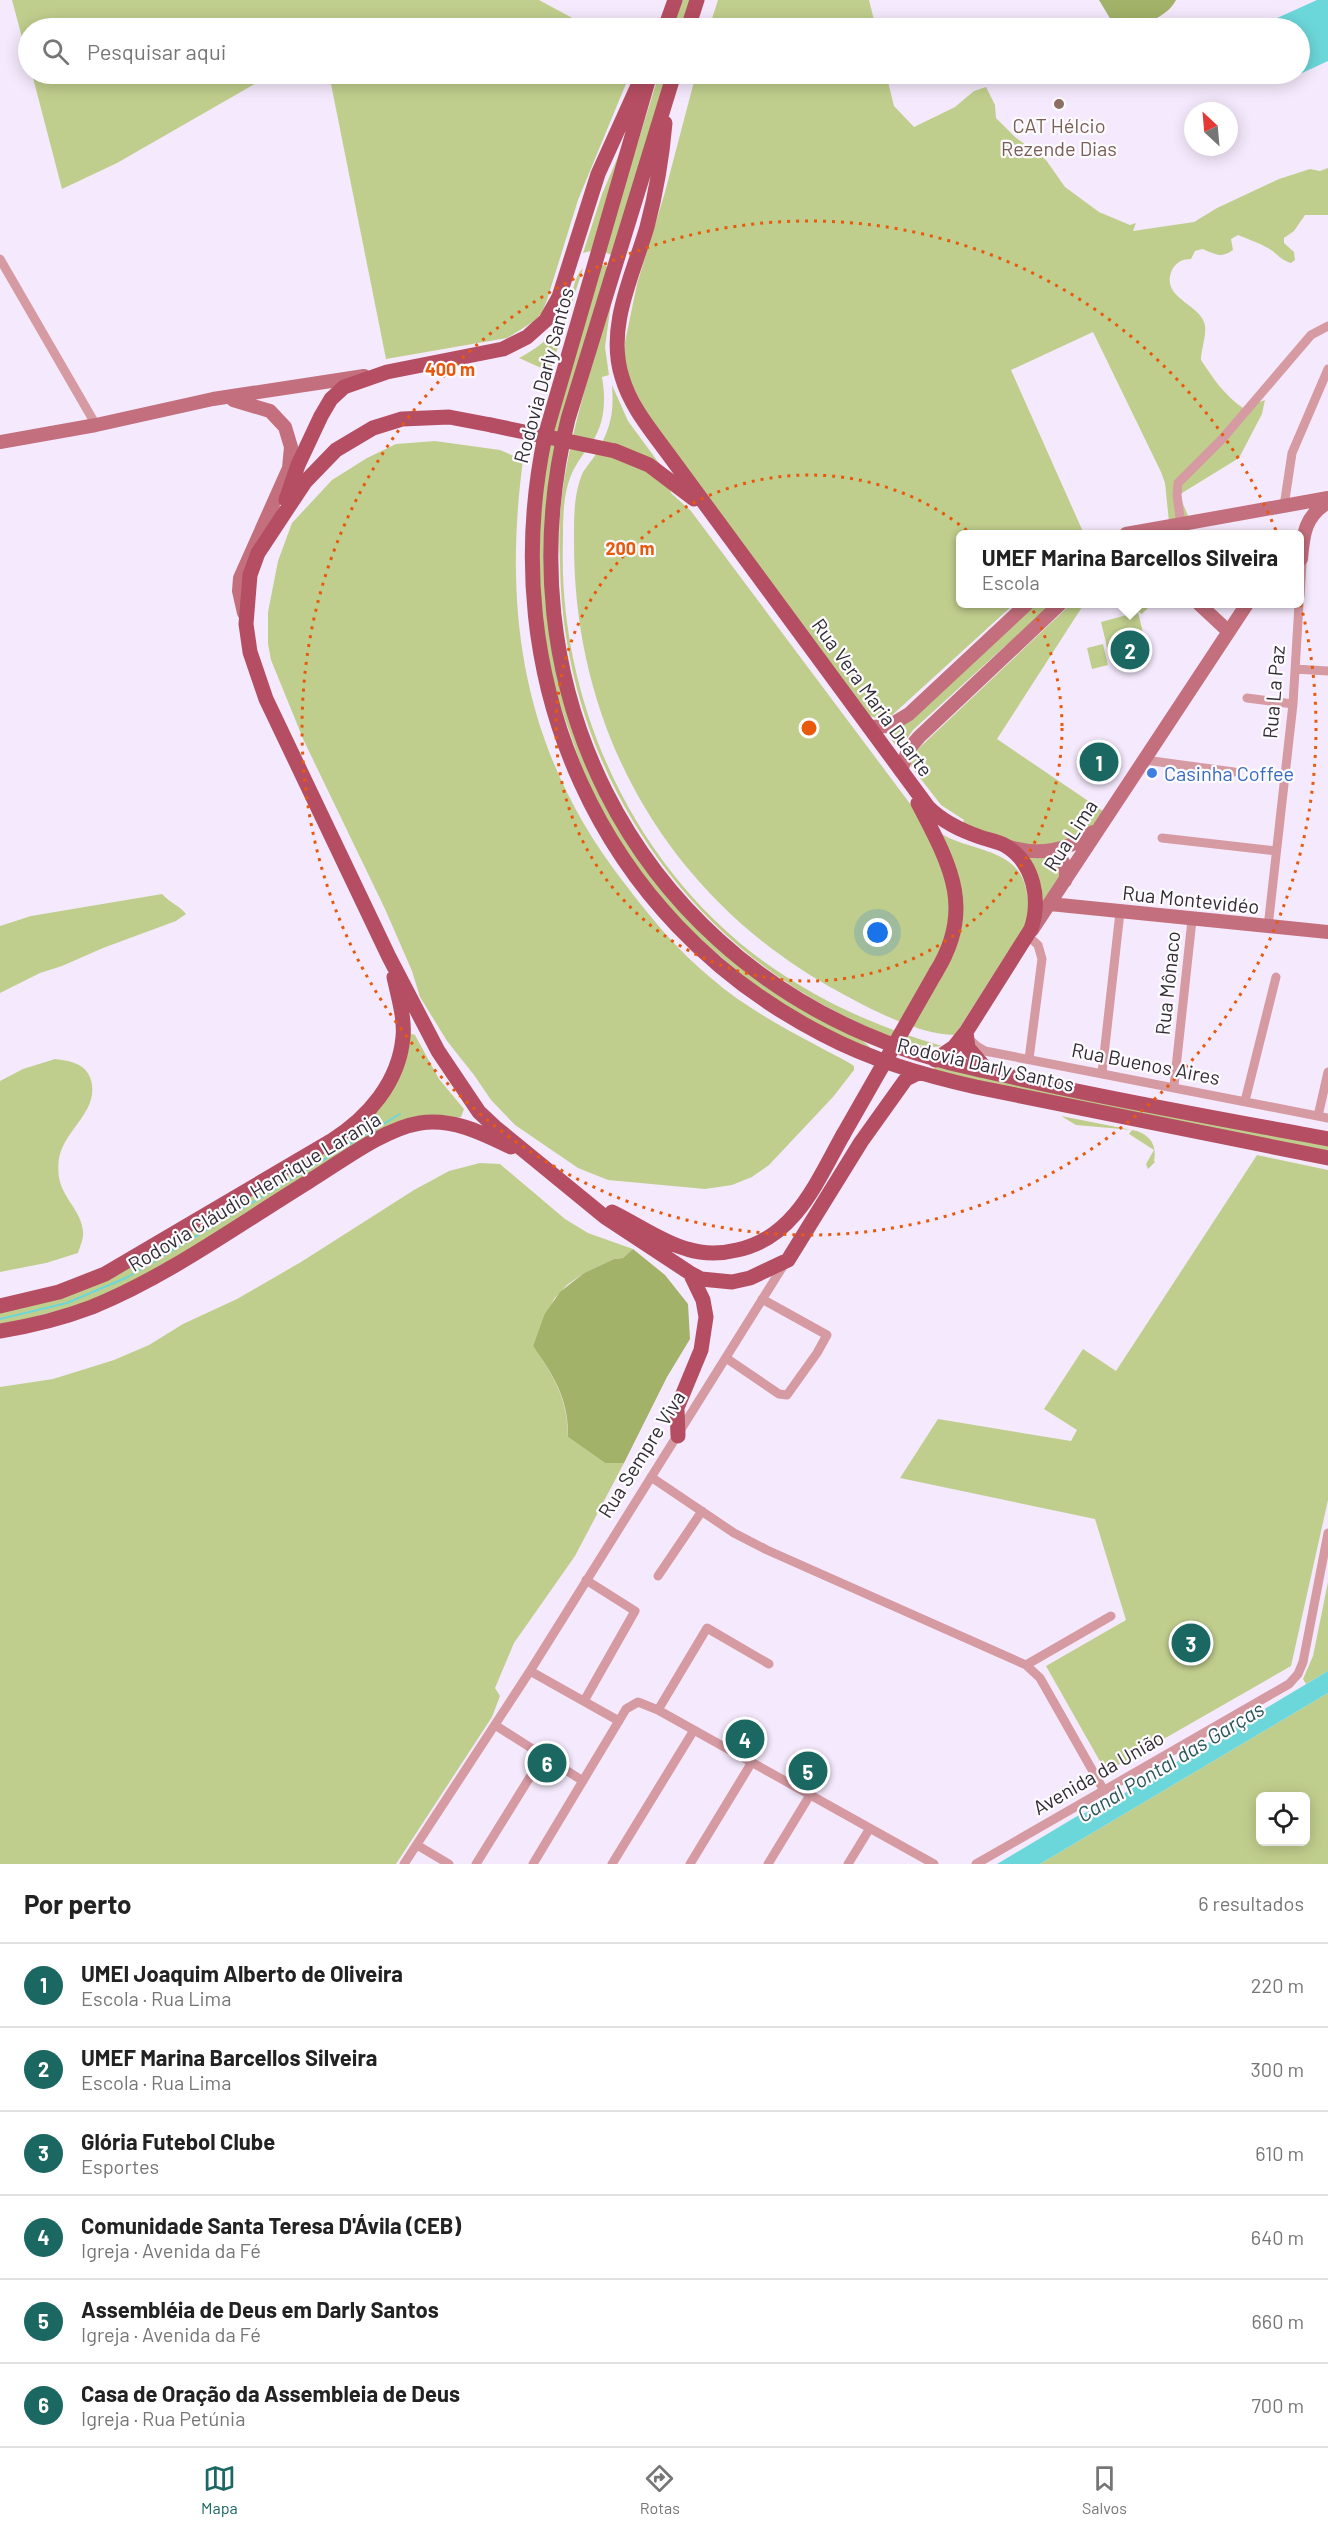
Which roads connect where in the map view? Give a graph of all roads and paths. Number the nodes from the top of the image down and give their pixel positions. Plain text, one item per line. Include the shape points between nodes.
1 (675, 0) edge
2 (697, 0) edge
3 (669, 18) edge
4 (691, 18) edge
5 (639, 84) edge
6 (647, 84) edge
7 (671, 84) edge
8 (668, 94) junction
9 (0, 259) edge
10 (1328, 326) edge
11 (1328, 369) edge
12 (387, 372) junction
13 (213, 399) junction
14 (96, 425) junction
15 (0, 442) edge
16 (1328, 500) edge
17 (1284, 506) junction
18 (279, 520) junction
19 (1175, 530) edge
20 (1300, 530) edge
21 (1304, 531) edge
22 (732, 541) junction
23 (1022, 608) edge
24 (1055, 608) edge
25 (1204, 608) edge
26 (1243, 608) edge
27 (1299, 608) edge
28 (246, 622) junction
29 (1228, 631) junction
30 (1295, 669) junction
31 (1328, 671) edge
32 (1247, 698) dead end
33 (1293, 704) junction
34 (869, 727) junction
35 (1145, 760) junction
36 (901, 771) junction
37 (1234, 772) dead end
38 (1097, 829) junction
39 (1162, 838) dead end
40 (1005, 845) junction
41 (1046, 851) junction
42 (1276, 851) junction
43 (1065, 881) junction
44 (1050, 904) junction
45 (1120, 912) junction
46 (1192, 920) junction
47 (1268, 927) junction
48 (1328, 932) edge
49 (1028, 936) junction
50 (389, 957) junction
51 (1276, 977) dead end
52 (967, 1030) junction
53 (1029, 1059) junction
54 (935, 1060) junction
55 (987, 1071) junction
56 (1328, 1072) edge
57 (918, 1073) junction
58 (1102, 1073) junction
59 (1174, 1086) junction
60 (1245, 1101) junction
61 (1323, 1117) edge
62 (1328, 1139) edge
63 (529, 1157) junction
64 (1328, 1158) edge
65 (574, 1194) junction
66 (788, 1260) junction
67 (690, 1273) junction
68 (762, 1299) junction
69 (0, 1306) edge
70 (0, 1331) edge
71 (726, 1358) junction
72 (678, 1436) junction
73 (651, 1477) junction
74 (702, 1511) junction
75 (1328, 1533) edge
76 (658, 1576) dead end
77 (586, 1580) junction
78 (1111, 1616) dead end
79 (769, 1664) dead end
80 (1026, 1665) junction
81 (530, 1671) junction
82 (584, 1701) junction
83 (658, 1710) junction
84 (619, 1721) junction
85 (495, 1725) junction
86 (694, 1730) junction
87 (543, 1756) junction
88 (752, 1762) junction
89 (583, 1781) junction
90 (1103, 1789) junction
91 (810, 1795) junction
92 (870, 1828) junction
93 (417, 1845) junction
94 (404, 1864) edge
95 (449, 1864) edge
96 (476, 1864) edge
97 (533, 1864) edge
98 (612, 1864) edge
99 (690, 1864) edge
100 (768, 1864) edge
101 (848, 1864) edge
102 (934, 1864) edge
103 (976, 1864) edge

1 - 3 main road
2 - 4 main road
5 - 12 main road via 598,174 551,313 520,342 495,351
6 - 57 main road, Rodovia Darly Santos via 560,380 537,478 532,585 548,692 568,753 601,821 642,884 685,933 733,976 785,1014 842,1044
7 - 8 main road, Rodovia Darly Santos
8 - 22 main road via 658,180 619,321 618,358 624,386 634,406
8 - 54 main road, Rodovia Darly Santos via 579,380 555,481 550,543 552,605 572,707 593,766 622,821 657,873 705,927 761,975 813,1009 869,1036
9 - 14 street
10 - 19 street via 1298,348 1223,438 1178,483
11 - 17 street via 1292,453
12 - 13 street
12 - 18 main road via 348,384 331,399 298,465
13 - 14 street
13 - 28 street via 243,402 270,411 285,427 291,447 289,468 240,578
14 - 15 street
16 - 17 street
16 - 21 street via 1310,518
17 - 19 street
17 - 20 street via 1296,515
18 - 22 main road, bridge via 313,472 342,446 374,428 402,419 433,416 615,451 639,460 701,506
18 - 28 main road via 253,564
22 - 34 main road, Rua Vera Maria Duarte
23 - 34 street via 909,714 889,726
24 - 36 street via 918,737 908,750
25 - 29 street
26 - 29 street, Rua Lima
27 - 30 street, Rua La Paz
28 - 50 main road via 250,652 266,699
29 - 35 street, Rua Lima
30 - 31 street
30 - 33 street, Rua La Paz
32 - 33 street
33 - 42 street, Rua La Paz
34 - 36 main road, Rua Vera Maria Duarte
35 - 37 street
35 - 38 street, Rua Lima
36 - 40 main road, Rua Vera Maria Duarte via 939,817 959,829
36 - 65 main road, bridge via 944,854 955,884 955,929 948,951 797,1213 772,1236 741,1249 707,1252 684,1248
38 - 41 street, Rua Vera Maria Duarte via 1074,844
38 - 43 street, Rua Lima
39 - 42 street
40 - 41 street, Rua Vera Maria Duarte via 1025,851
40 - 49 main road, Rua Vera Maria Duarte via 1023,864 1034,888 1035,912
41 - 43 street via 1063,861
42 - 47 street, Rua La Paz
43 - 44 street, Rua Lima
44 - 45 street, Rua Montevidéo
44 - 49 street, Rua Lima
45 - 46 street, Rua Montevidéo
45 - 58 street
46 - 47 street, Rua Montevidéo
46 - 59 street, Rua Mônaco
47 - 48 street, Rua Montevidéo
49 - 52 main road, Rua Lima
49 - 53 street via 1038,945 1042,959
50 - 63 main road via 438,1051 479,1112
50 - 69 main road, Rodovia Cláudio Henrique Laranja via 404,1036 394,1070 363,1118 120,1266 59,1292
51 - 60 street
52 - 53 street, Rua Buenos Aires via 971,1042 981,1049
52 - 54 main road, Rua Lima via 954,1047
52 - 55 main road via 968,1048
53 - 58 street, Rua Buenos Aires
54 - 55 main road, Rodovia Darly Santos
55 - 62 main road, Rodovia Darly Santos
56 - 61 street
57 - 64 main road, Rodovia Darly Santos via 1030,1100
57 - 66 main road, Rua Sempre Viva via 906,1079 861,1142
58 - 59 street, Rua Buenos Aires
59 - 60 street, Rua Buenos Aires
60 - 61 street, Rua Buenos Aires
63 - 65 main road
63 - 70 main road, Rodovia Cláudio Henrique Laranja via 461,1125 433,1122 406,1126 117,1296 63,1317
65 - 67 main road
66 - 67 main road via 732,1282 700,1279
66 - 68 street, Rua Sempre Viva
67 - 72 main road via 704,1300 706,1317 701,1350 677,1408
68 - 71 street, Rua Sempre Viva
68 - 71 street via 827,1335 817,1353 787,1395 779,1394
71 - 72 street, Rua Sempre Viva
72 - 73 street, Rua Sempre Viva
73 - 74 street
73 - 77 street, Rua Sempre Viva
74 - 76 street
74 - 80 street via 767,1550
75 - 90 street, Avenida da União via 1303,1662 1294,1679
77 - 81 street, Rua Sempre Viva
77 - 82 street via 635,1611
78 - 80 street
79 - 83 street via 707,1628
80 - 90 street via 1040,1678
81 - 82 street
81 - 85 street, Rua Sempre Viva
82 - 84 street
83 - 84 street via 634,1703
83 - 86 street
84 - 89 street
85 - 87 street
85 - 93 street, Rua Sempre Viva
86 - 88 street
86 - 98 street
87 - 89 street
87 - 96 street
88 - 91 street
88 - 99 street
89 - 97 street
90 - 103 street, Avenida da União
91 - 92 street
91 - 100 street
92 - 101 street
92 - 102 street
93 - 94 street, Rua Sempre Viva
93 - 95 street

